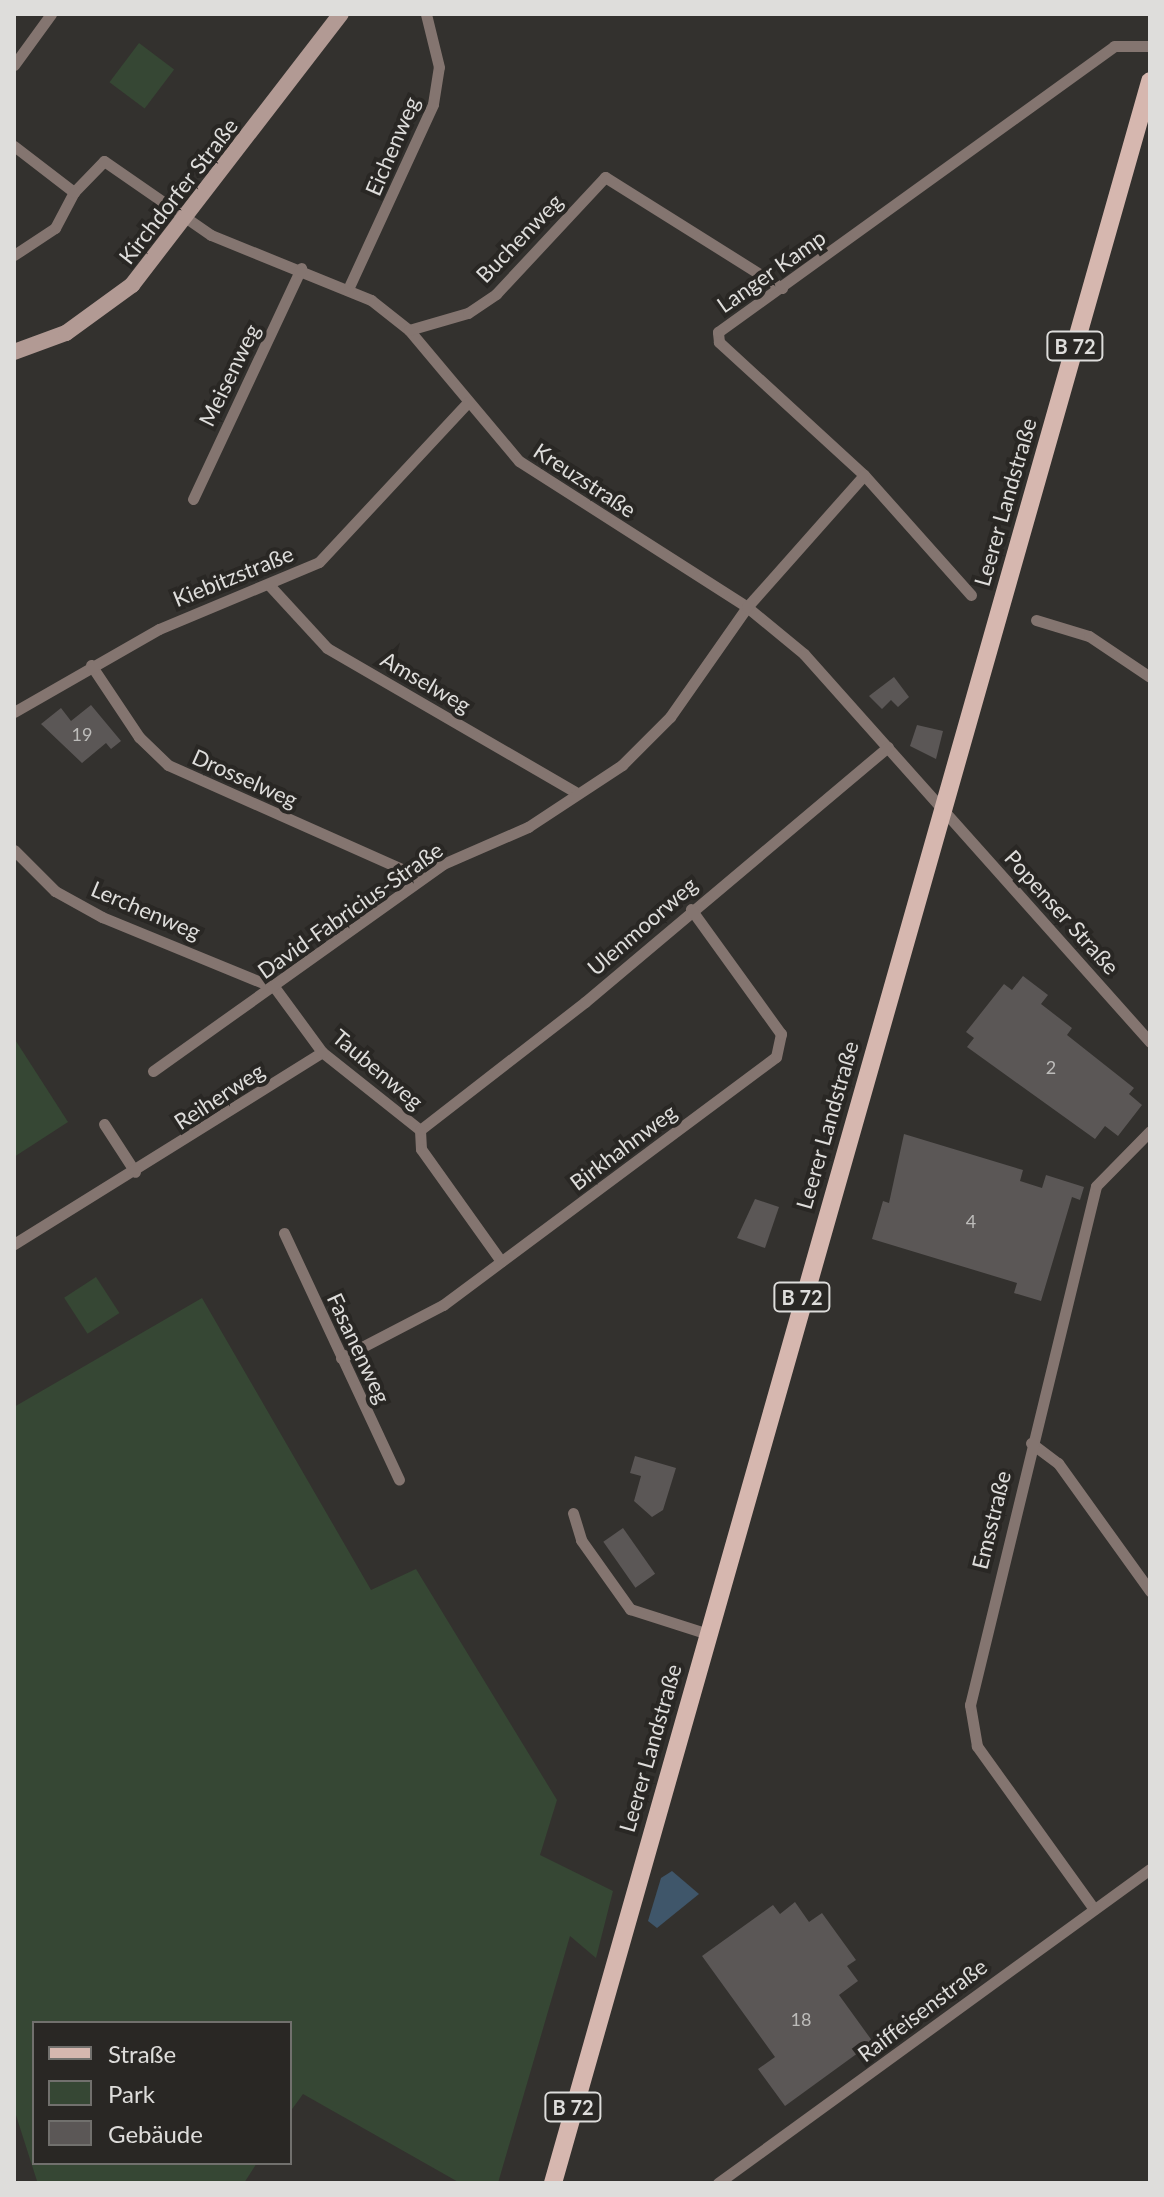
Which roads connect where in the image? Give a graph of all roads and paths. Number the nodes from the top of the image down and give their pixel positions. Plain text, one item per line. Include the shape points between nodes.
1 (51, 14) edge
2 (341, 14) edge
3 (426, 14) edge
4 (1150, 46) edge
5 (14, 65) edge
6 (1150, 81) edge
7 (14, 146) edge
8 (74, 192) junction
9 (185, 221) junction
10 (14, 255) edge
11 (301, 268) junction
12 (349, 287) junction
13 (782, 288) junction
14 (409, 330) junction
15 (14, 352) edge
16 (468, 402) junction
17 (864, 475) junction
18 (193, 499) dead end
19 (270, 586) junction
20 (971, 595) dead end
21 (747, 607) junction
22 (1036, 620) dead end
23 (91, 665) junction
24 (1150, 676) edge
25 (14, 712) edge
26 (888, 747) junction
27 (577, 793) junction
28 (943, 809) junction
29 (14, 850) edge
30 (422, 878) junction
31 (691, 909) junction
32 (275, 988) junction
33 (1148, 1037) edge
34 (322, 1052) junction
35 (153, 1071) dead end
36 (104, 1124) dead end
37 (420, 1130) junction
38 (1150, 1131) edge
39 (135, 1172) junction
40 (284, 1233) dead end
41 (14, 1244) edge
42 (501, 1261) junction
43 (341, 1358) junction
44 (1031, 1443) junction
45 (399, 1480) dead end
46 (573, 1513) dead end
47 (1150, 1591) edge
48 (708, 1634) junction
49 (1150, 1869) edge
50 (1094, 1909) junction
51 (556, 2182) edge
52 (718, 2183) edge

1 - 5 street
2 - 9 street, Kirchdorfer Straße
3 - 12 street, Eichenweg via 439,67 433,104
4 - 13 street, Langer Kamp via 1114,46
6 - 28 main road, Leerer Landstraße / B 72
7 - 8 street
8 - 9 street, Kreuzstraße via 104,161
8 - 10 street via 55,228
9 - 11 street, Kreuzstraße
9 - 15 street, Kirchdorfer Straße via 110,305 66,333
11 - 12 street, Kreuzstraße
11 - 18 street, Meisenweg
12 - 14 street, Kreuzstraße
13 - 14 street, Buchenweg via 605,177 488,300
13 - 17 street, Langer Kamp via 718,332 719,342
14 - 16 street, Kreuzstraße
16 - 19 street, Kiebitzstraße via 319,562
16 - 21 street, Kreuzstraße via 535,473
17 - 20 street, Langer Kamp
17 - 21 street, David-Fabricius-Straße
19 - 23 street, Kiebitzstraße via 219,601
19 - 27 street, Amselweg via 327,648
21 - 26 street, Kreuzstraße via 804,654
21 - 27 street, David-Fabricius-Straße via 649,742
22 - 24 street via 1089,636
23 - 25 street, Kiebitzstraße
23 - 30 street, Drosselweg via 139,737 168,765
26 - 28 street, Kreuzstraße
26 - 31 street, Ulenmoorweg
27 - 30 street, David-Fabricius-Straße via 528,827
28 - 33 street, Popenser Straße
28 - 48 main road, Leerer Landstraße / B 72
29 - 32 street, Lerchenweg via 55,891 102,917
30 - 32 street, David-Fabricius-Straße
31 - 37 street, Ulenmoorweg via 585,1002
31 - 42 street, Birkhahnweg via 781,1034 776,1057
32 - 34 street, Taubenweg
32 - 35 street, David-Fabricius-Straße
34 - 37 street, Taubenweg
34 - 39 street, Reiherweg
36 - 39 street
37 - 42 street, Taubenweg via 421,1149
38 - 44 street, Emsstraße via 1096,1186
39 - 41 street, Reiherweg
40 - 43 street, Fasanenweg
42 - 43 street, Birkhahnweg via 412,1325
43 - 45 street, Fasanenweg
44 - 47 street via 1058,1463
44 - 50 street, Emsstraße via 969,1722 977,1746
46 - 48 street via 581,1540 630,1609
48 - 51 main road, Leerer Landstraße / B 72
49 - 50 street, Raiffeisenstraße
50 - 52 street, Raiffeisenstraße

